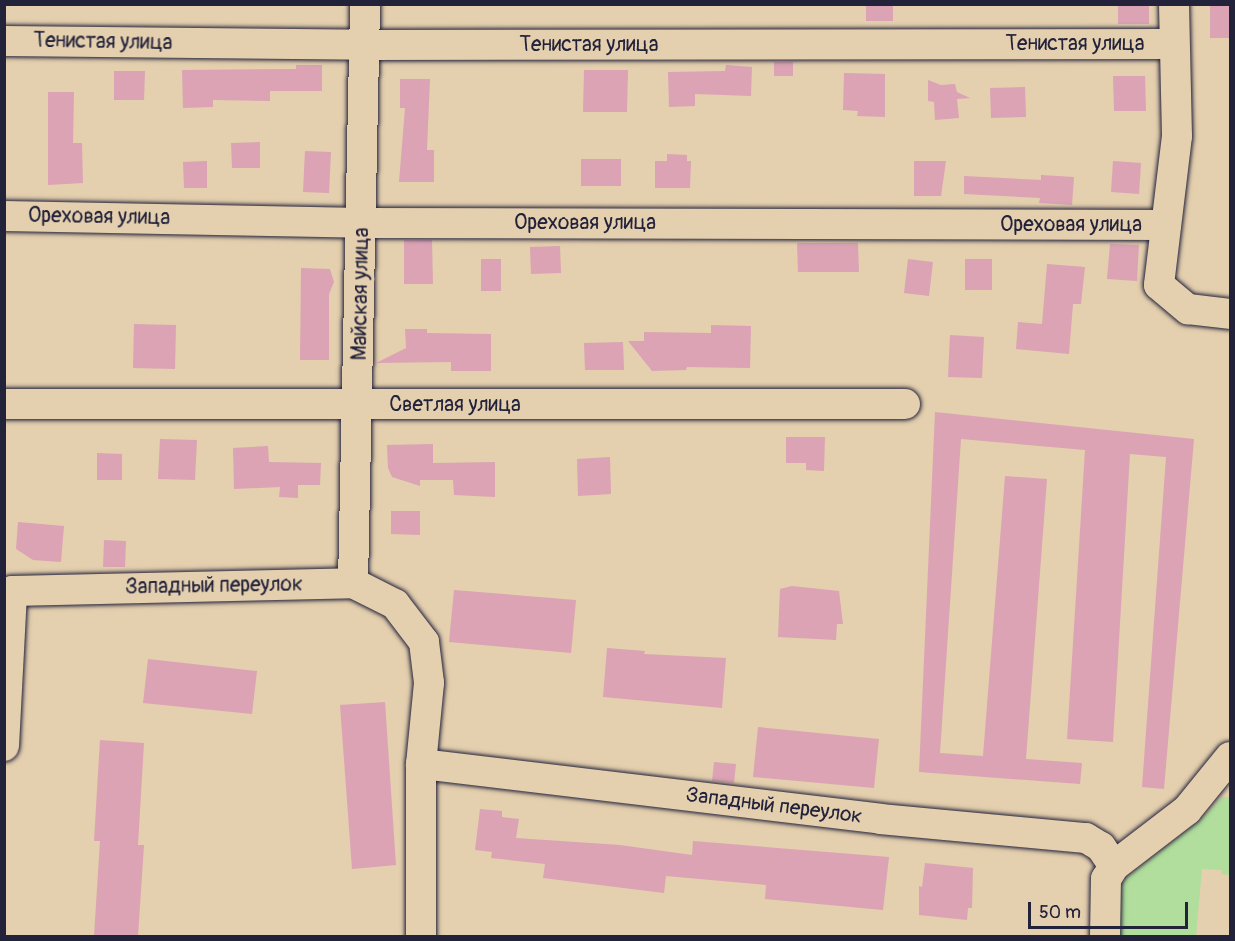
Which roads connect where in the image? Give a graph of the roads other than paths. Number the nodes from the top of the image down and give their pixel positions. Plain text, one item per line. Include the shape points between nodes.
1 (365, 4) edge
2 (1174, 4) edge
3 (4, 40) edge
4 (1174, 44) junction
5 (366, 45) junction
6 (4, 216) edge
7 (362, 222) junction
8 (1166, 225) junction
9 (1230, 314) edge
10 (4, 404) edge
11 (905, 404) dead end
12 (359, 405) junction
13 (353, 583) junction
14 (8, 591) edge
15 (4, 746) edge
16 (1230, 757) edge
17 (421, 765) junction
18 (1114, 867) junction
19 (421, 936) edge
20 (1105, 936) edge

1 - 5 street, Майская улица
2 - 4 street
3 - 5 street, Тенистая улица
4 - 5 street, Тенистая улица
4 - 8 street via 1177,136
5 - 7 street, Майская улица
6 - 7 street, Ореховая улица
7 - 8 street, Ореховая улица
7 - 12 street, Майская улица
8 - 9 street via 1159,285 1188,309
10 - 12 street, Светлая улица
11 - 12 street, Светлая улица
12 - 13 street, Майская улица
13 - 14 street, Западный переулок
13 - 17 street, Западный переулок via 395,604 424,642 429,683
14 - 15 street, Западный переулок
16 - 18 street via 1187,810
17 - 18 street, Западный переулок via 880,819 1086,838 1101,847
17 - 19 street, Западный переулок
18 - 20 street via 1106,879

